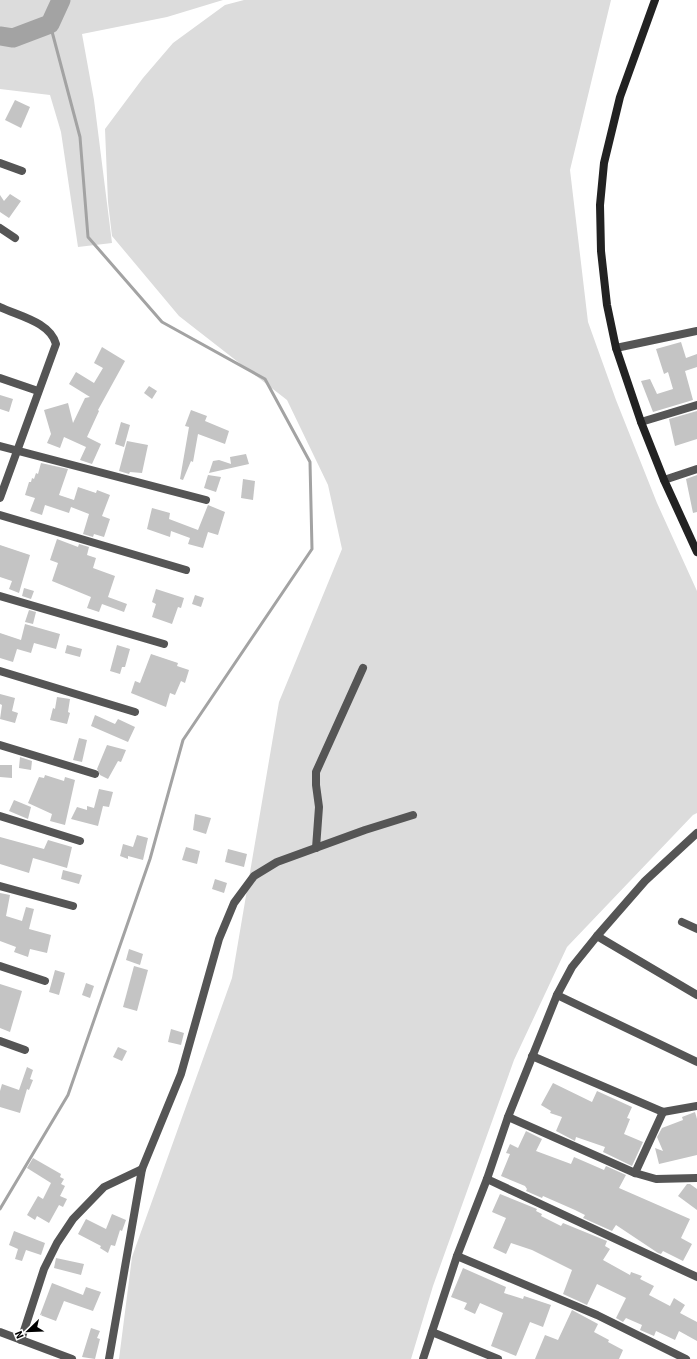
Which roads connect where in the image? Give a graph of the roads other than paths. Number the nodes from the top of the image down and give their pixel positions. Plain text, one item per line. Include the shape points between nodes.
1 (655, 0) edge
2 (0, 163) edge
3 (22, 171) dead end
4 (0, 228) edge
5 (15, 238) dead end
6 (0, 307) edge
7 (697, 331) edge
8 (616, 348) junction
9 (0, 378) edge
10 (38, 391) junction
11 (697, 405) edge
12 (641, 422) junction
13 (0, 446) edge
14 (17, 450) junction
15 (697, 469) edge
16 (664, 480) junction
17 (0, 498) edge
18 (206, 500) dead end
19 (0, 515) edge
20 (693, 536) edge
21 (697, 552) edge
22 (186, 570) dead end
23 (0, 596) edge
24 (164, 644) dead end
25 (363, 668) dead end
26 (0, 671) edge
27 (135, 712) dead end
28 (0, 745) edge
29 (95, 774) dead end
30 (413, 815) dead end
31 (0, 816) edge
32 (697, 833) edge
33 (80, 841) dead end
34 (316, 848) junction
35 (0, 886) edge
36 (73, 906) dead end
37 (682, 922) dead end
38 (697, 930) edge
39 (597, 936) junction
40 (0, 966) edge
41 (45, 980) dead end
42 (557, 995) junction
43 (697, 995) edge
44 (0, 1041) edge
45 (25, 1050) dead end
46 (532, 1056) junction
47 (697, 1062) edge
48 (697, 1106) edge
49 (663, 1112) junction
50 (508, 1117) junction
51 (142, 1169) junction
52 (635, 1173) junction
53 (697, 1178) edge
54 (487, 1179) junction
55 (457, 1256) junction
56 (697, 1277) edge
57 (0, 1332) edge
58 (432, 1332) junction
59 (21, 1340) junction
60 (72, 1359) edge
61 (109, 1359) edge
62 (423, 1359) edge
63 (498, 1359) edge
64 (686, 1359) edge

1 - 8 street via 620,97 604,163 600,205 601,251 607,305
2 - 3 street
4 - 5 street
6 - 10 street via 46,328 54,337 56,344
7 - 8 street
8 - 12 street
9 - 10 street
10 - 14 street
11 - 12 street
12 - 16 street
13 - 14 street
14 - 17 street
14 - 18 street
15 - 16 street
16 - 20 street
19 - 22 street
20 - 21 street
23 - 24 street
25 - 34 street via 316,772 319,807
26 - 27 street
28 - 29 street
30 - 34 street
31 - 33 street
32 - 39 street via 645,881
34 - 51 street via 277,862 254,876 234,903 219,939 181,1074
35 - 36 street
37 - 38 street
39 - 42 street via 572,967
39 - 43 street
40 - 41 street
42 - 46 street
42 - 47 street
44 - 45 street
46 - 49 street
46 - 50 street
48 - 49 street
49 - 52 street
50 - 52 street
50 - 54 street
51 - 59 street via 104,1187 73,1219 44,1268
51 - 61 street
52 - 53 street via 656,1179
54 - 55 street
54 - 56 street
55 - 58 street
55 - 64 street via 597,1314
57 - 59 street
58 - 62 street
58 - 63 street
59 - 60 street

